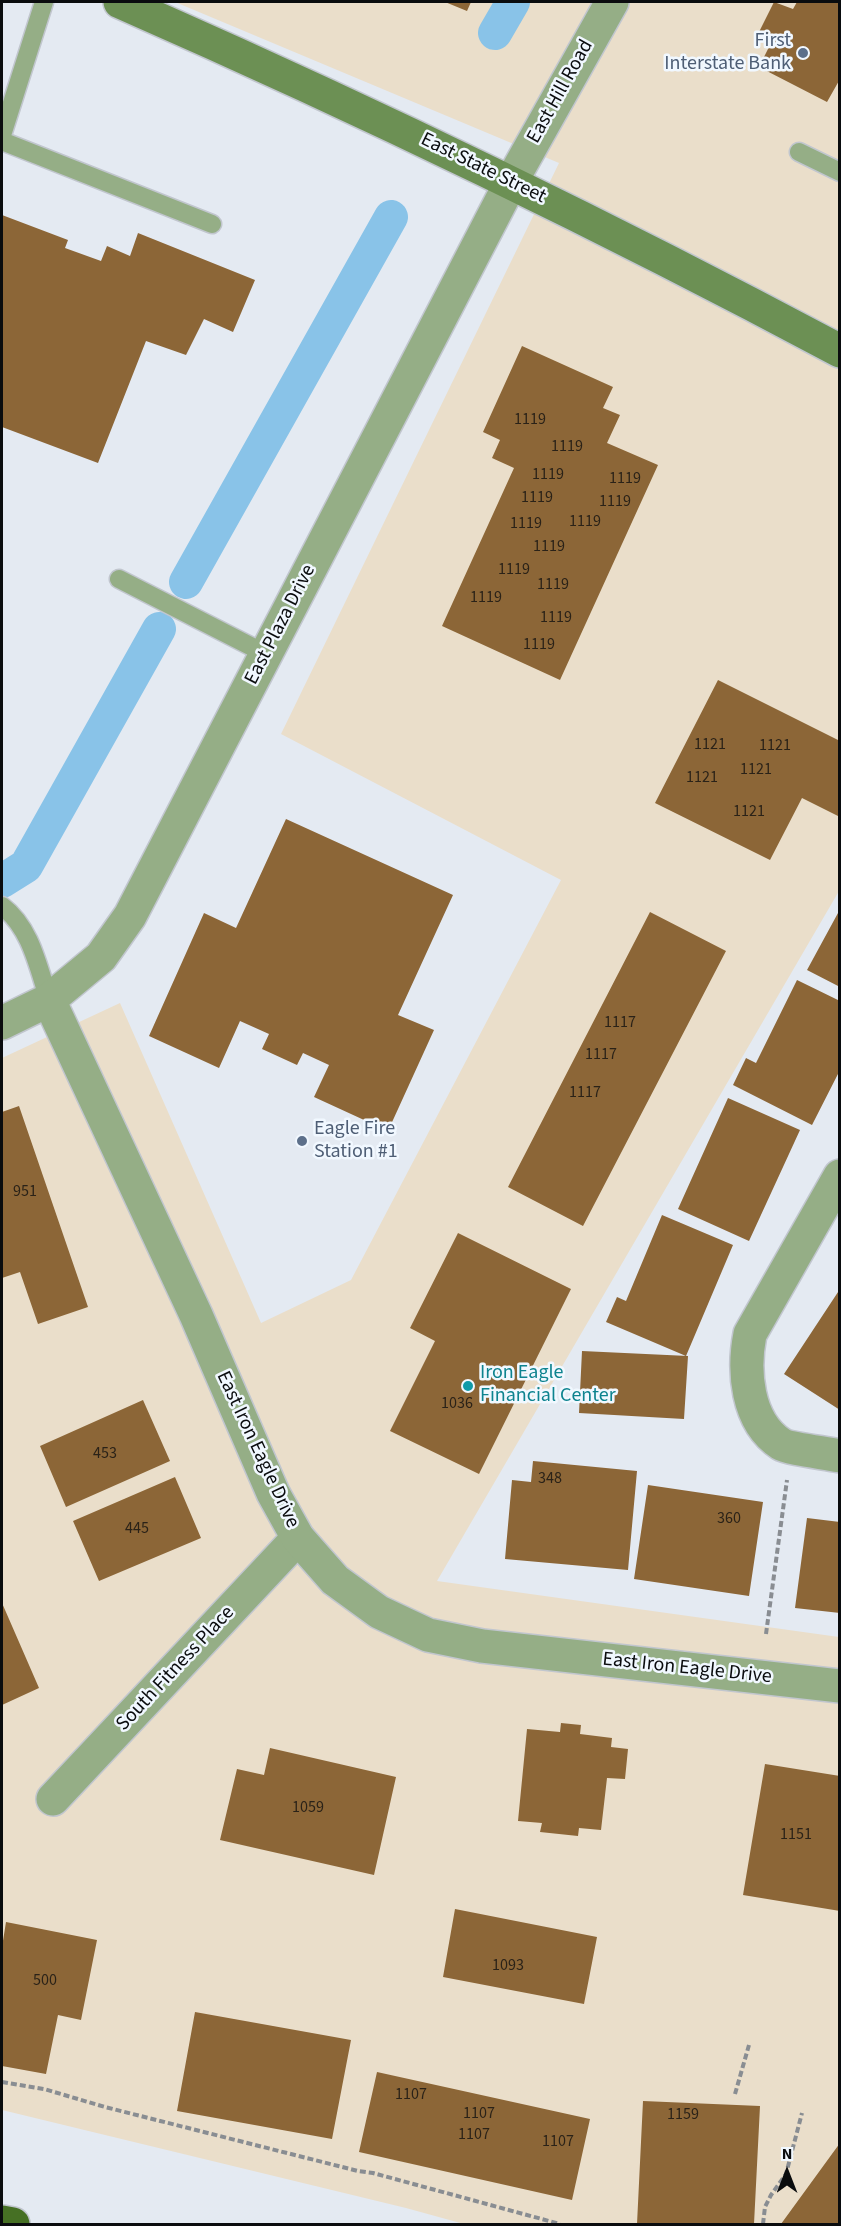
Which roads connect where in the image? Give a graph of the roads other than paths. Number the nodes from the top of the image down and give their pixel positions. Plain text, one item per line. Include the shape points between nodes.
1 (44, 2) edge
2 (120, 2) edge
3 (612, 2) edge
4 (2, 135) edge
5 (2, 141) edge
6 (799, 152) dead end
7 (840, 172) edge
8 (511, 182) junction
9 (212, 224) dead end
10 (840, 351) edge
11 (119, 579) dead end
12 (266, 654) junction
13 (2, 906) edge
14 (50, 1000) junction
15 (2, 1023) edge
16 (840, 1176) edge
17 (840, 1456) edge
18 (298, 1538) junction
19 (840, 1686) edge
20 (52, 1799) dead end
21 (2, 2222) edge
22 (13, 2224) edge

1 - 4 lane
2 - 8 main road, East State Street
3 - 8 street, East Hill Road
5 - 9 lane
6 - 7 lane
8 - 10 main road, East State Street
8 - 12 street, East Plaza Drive
11 - 12 lane
12 - 14 street, East Plaza Drive via 130,916 101,957
13 - 14 lane via 29,938
14 - 15 street, East Plaza Drive
14 - 18 street, East Iron Eagle Drive via 196,1315 273,1493
16 - 17 street via 750,1334 746,1356 747,1384 765,1428 782,1445
18 - 19 street, East Iron Eagle Drive via 335,1580 379,1612 428,1635 482,1646
18 - 20 street, South Fitness Place
21 - 22 highway

